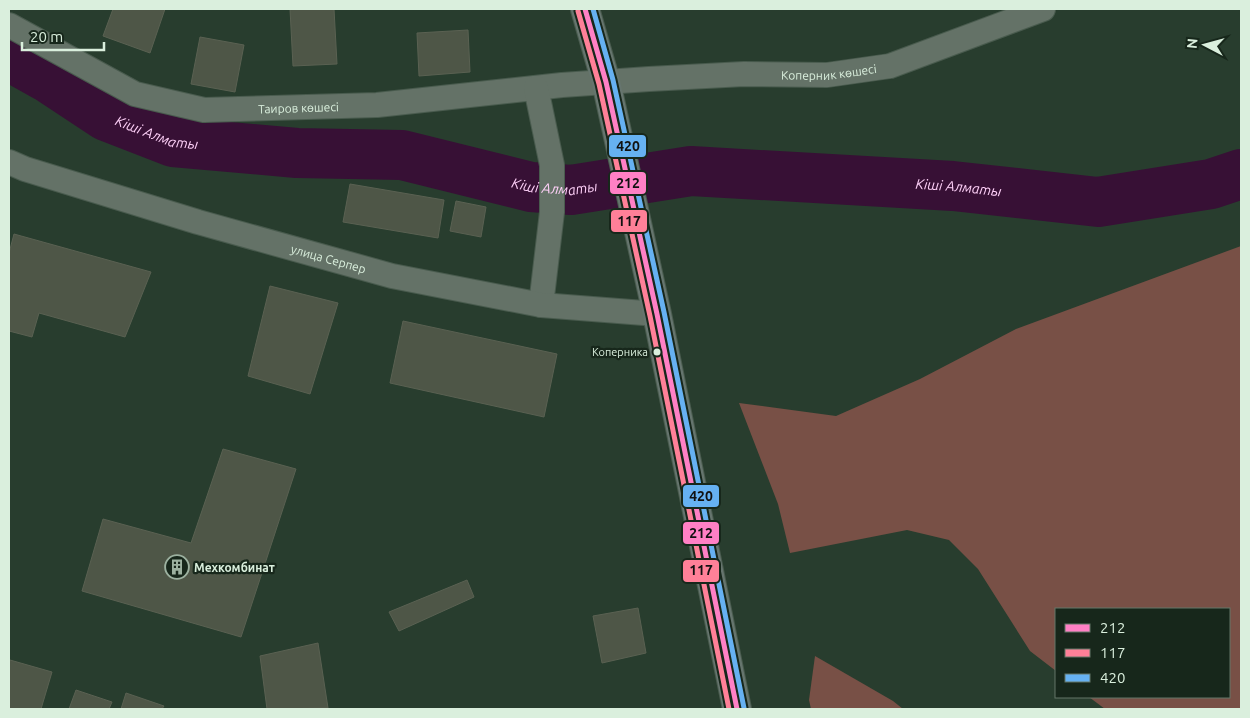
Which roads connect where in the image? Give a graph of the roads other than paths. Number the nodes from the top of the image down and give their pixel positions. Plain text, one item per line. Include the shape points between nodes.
1 (585, 9) edge
2 (1043, 9) edge
3 (9, 25) edge
4 (606, 82) junction
5 (536, 88) junction
6 (9, 162) edge
7 (542, 305) junction
8 (657, 314) junction
9 (737, 709) edge

1 - 4 main road
2 - 4 street, Коперник көшесі via 890,66 827,75 744,74
3 - 5 street, Таиров көшесі via 135,94 204,110 377,105
4 - 5 street, Таиров көшесі
4 - 8 main road
5 - 7 street via 552,165 552,212
6 - 7 street, улица Серпер via 198,222 392,276
7 - 8 street, улица Серпер
8 - 9 main road

